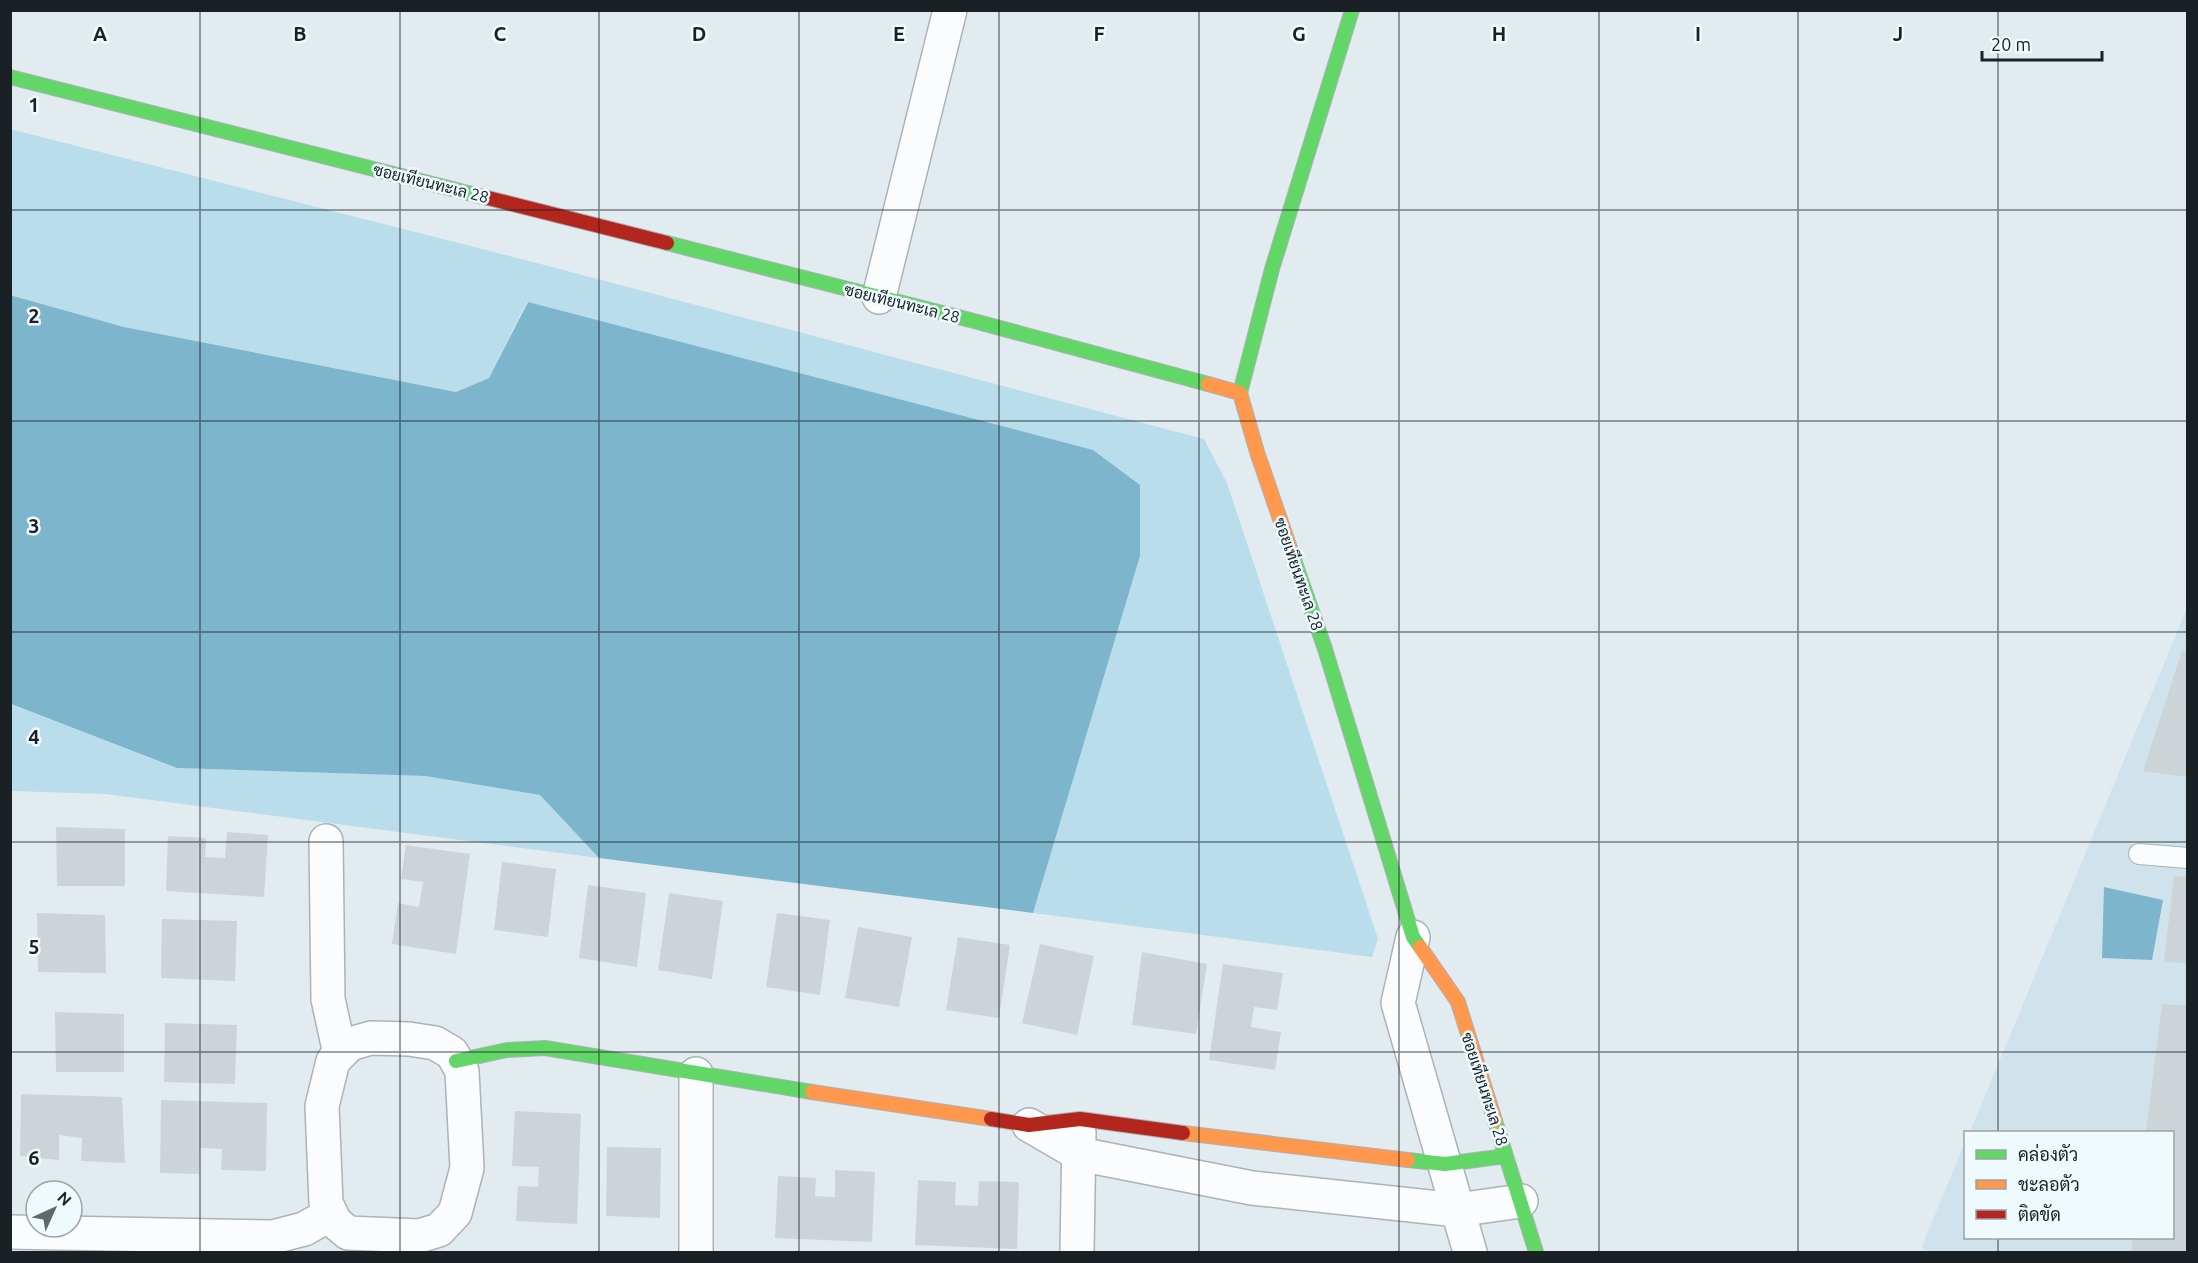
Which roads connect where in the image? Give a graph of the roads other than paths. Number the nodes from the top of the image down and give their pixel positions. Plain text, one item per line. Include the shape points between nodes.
1 (950, 10) edge
2 (1352, 10) edge
3 (10, 77) edge
4 (879, 297) junction
5 (1240, 393) junction
6 (326, 841) dead end
7 (2139, 854) dead end
8 (2187, 858) edge
9 (1413, 937) junction
10 (340, 1054) junction
11 (456, 1061) junction
12 (696, 1074) junction
13 (1080, 1119) junction
14 (1029, 1125) junction
15 (1079, 1154) junction
16 (1506, 1156) junction
17 (1445, 1164) junction
18 (1521, 1202) junction
19 (1458, 1210) junction
20 (331, 1214) junction
21 (10, 1232) edge
22 (696, 1252) edge
23 (1077, 1252) edge
24 (1470, 1252) edge
25 (1536, 1252) edge

1 - 4 street
2 - 5 street via 1272,269
3 - 4 street, ซอยเทียนทะเล 28
4 - 5 street, ซอยเทียนทะเล 28
5 - 9 street, ซอยเทียนทะเล 28 via 1325,649
6 - 10 street via 328,999
7 - 8 lane
9 - 16 street, ซอยเทียนทะเล 28 via 1458,1002
9 - 17 street, ซอยเทียนทะเล 28 via 1398,1003
10 - 11 street via 350,1044 371,1038 409,1039 435,1043 452,1053
10 - 20 street via 333,1061 322,1106 326,1203
11 - 12 street via 507,1050 545,1048
11 - 20 street via 462,1071 466,1168 455,1213 439,1230 418,1236 348,1233
12 - 14 street
12 - 22 street
13 - 14 street
13 - 15 street
13 - 17 street
14 - 15 street
15 - 19 street via 1252,1188
15 - 23 street
16 - 17 street
16 - 18 street, ซอยเทียนทะเล 28
17 - 19 street, ซอยเทียนทะเล 28
18 - 19 street
18 - 25 street, ซอยเทียนทะเล 28
19 - 24 street, ซอยเทียนทะเล 28
20 - 21 street via 304,1229 273,1237

